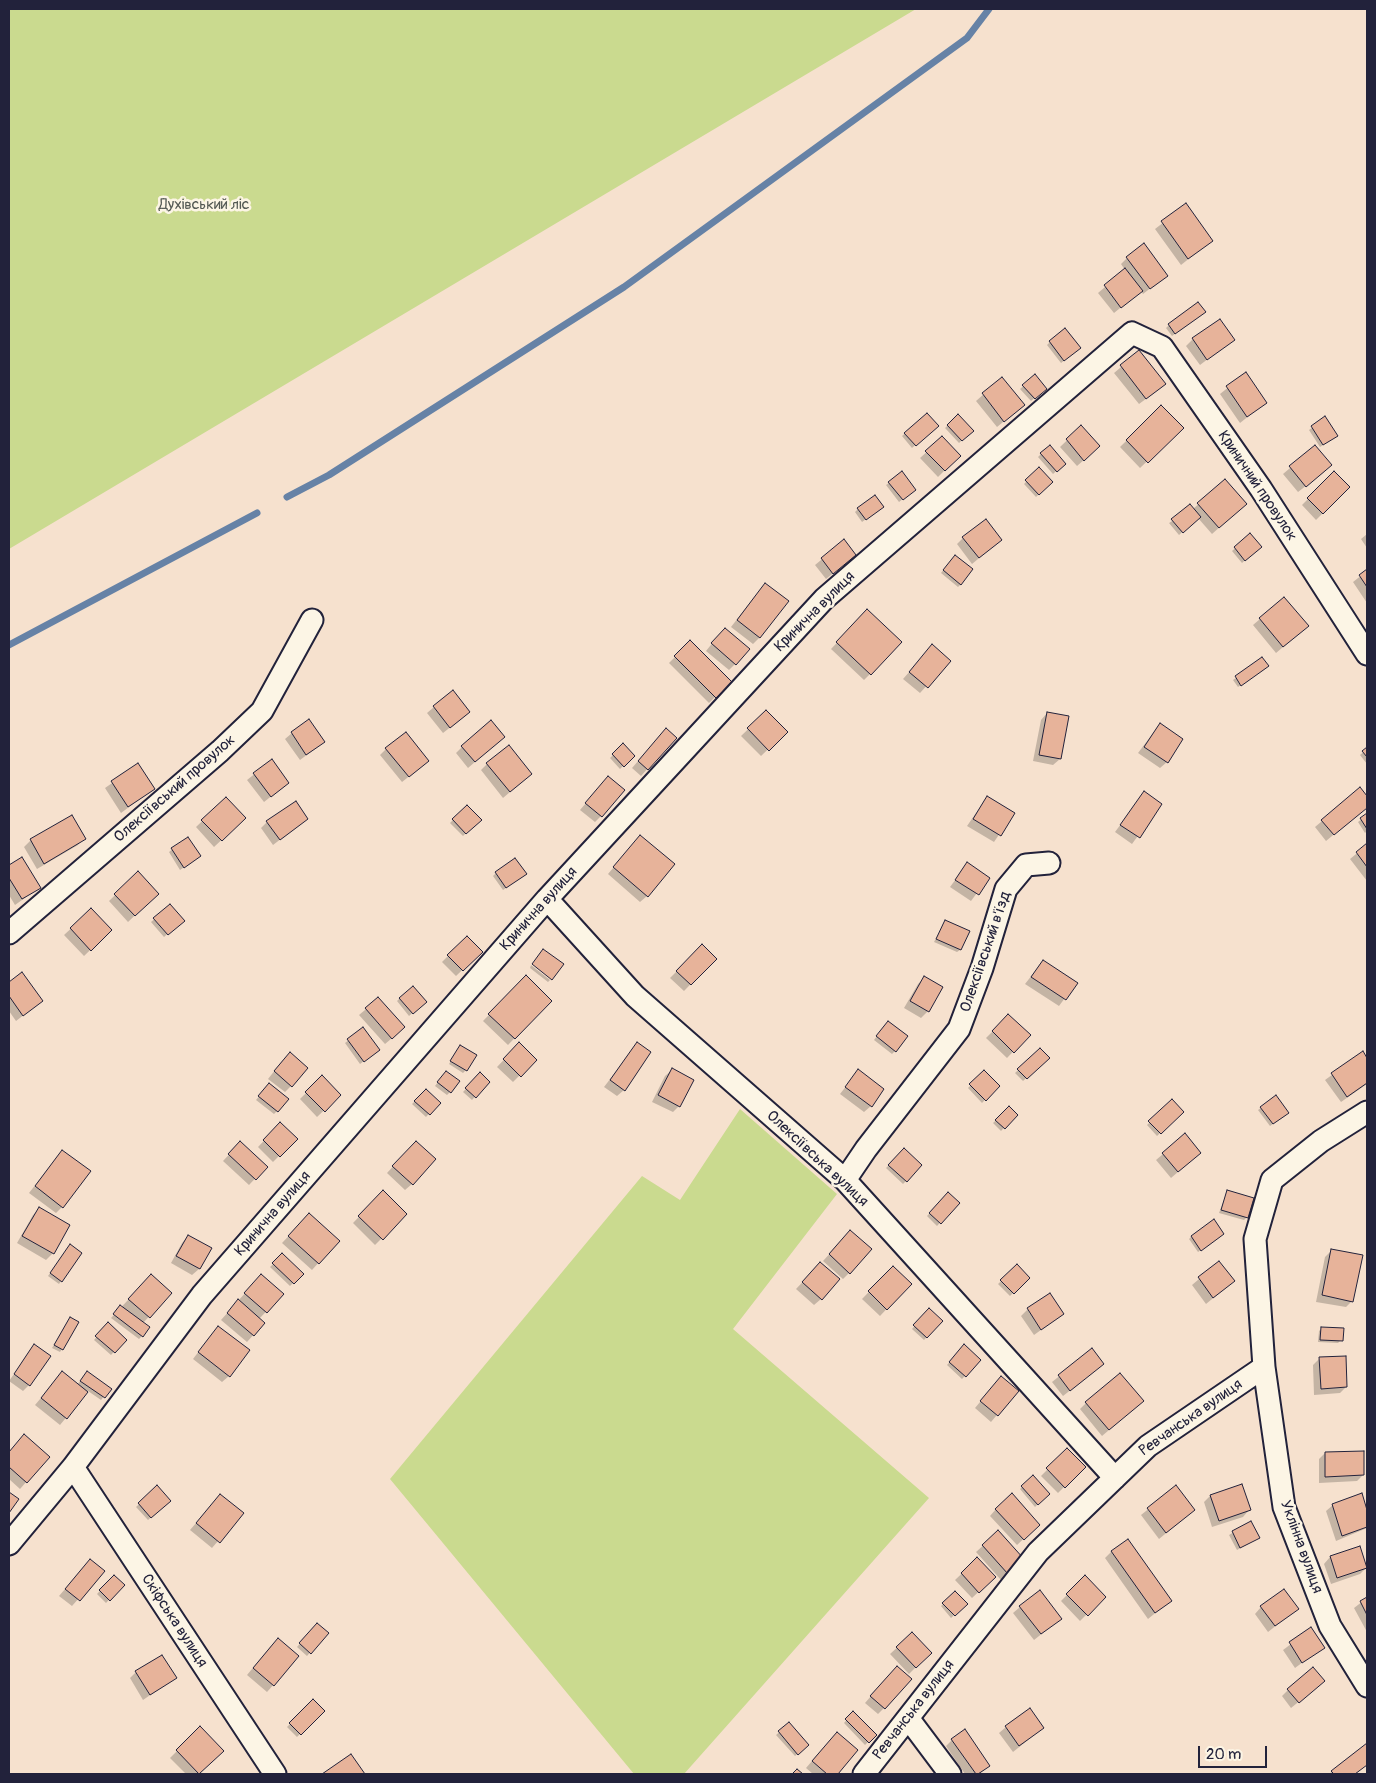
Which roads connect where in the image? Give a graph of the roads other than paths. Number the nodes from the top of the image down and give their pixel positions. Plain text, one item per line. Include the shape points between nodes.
1 (1132, 333) joint
2 (312, 620) dead end
3 (1367, 654) edge
4 (1049, 864) dead end
5 (546, 899) junction
6 (9, 933) edge
7 (1367, 1112) edge
8 (845, 1180) junction
9 (1264, 1367) junction
10 (72, 1467) junction
11 (1115, 1478) junction
12 (9, 1544) edge
13 (1367, 1686) edge
14 (908, 1718) junction
15 (275, 1774) edge
16 (864, 1774) edge
17 (950, 1774) edge

1 - 3 street, Криничний провулок via 1162,347 1261,489
1 - 5 street, Кринична вулиця via 824,599
2 - 6 street, Олексіївський провулок via 262,711
4 - 8 street, Олексіївський в'їзд via 1026,864 1006,889 959,1029
5 - 8 street, Олексіївська вулиця via 635,996
5 - 10 street, Кринична вулиця via 202,1295
7 - 9 street via 1321,1141 1272,1180 1255,1239
8 - 11 street, Олексіївська вулиця
9 - 11 street, Ревчанська вулиця via 1148,1446
9 - 13 street, Уклінна вулиця via 1284,1507 1330,1626
10 - 12 street, Кринична вулиця
10 - 15 street, Скіфська вулиця
11 - 14 street, Ревчанська вулиця via 1038,1552
14 - 16 street, Ревчанська вулиця
14 - 17 street

